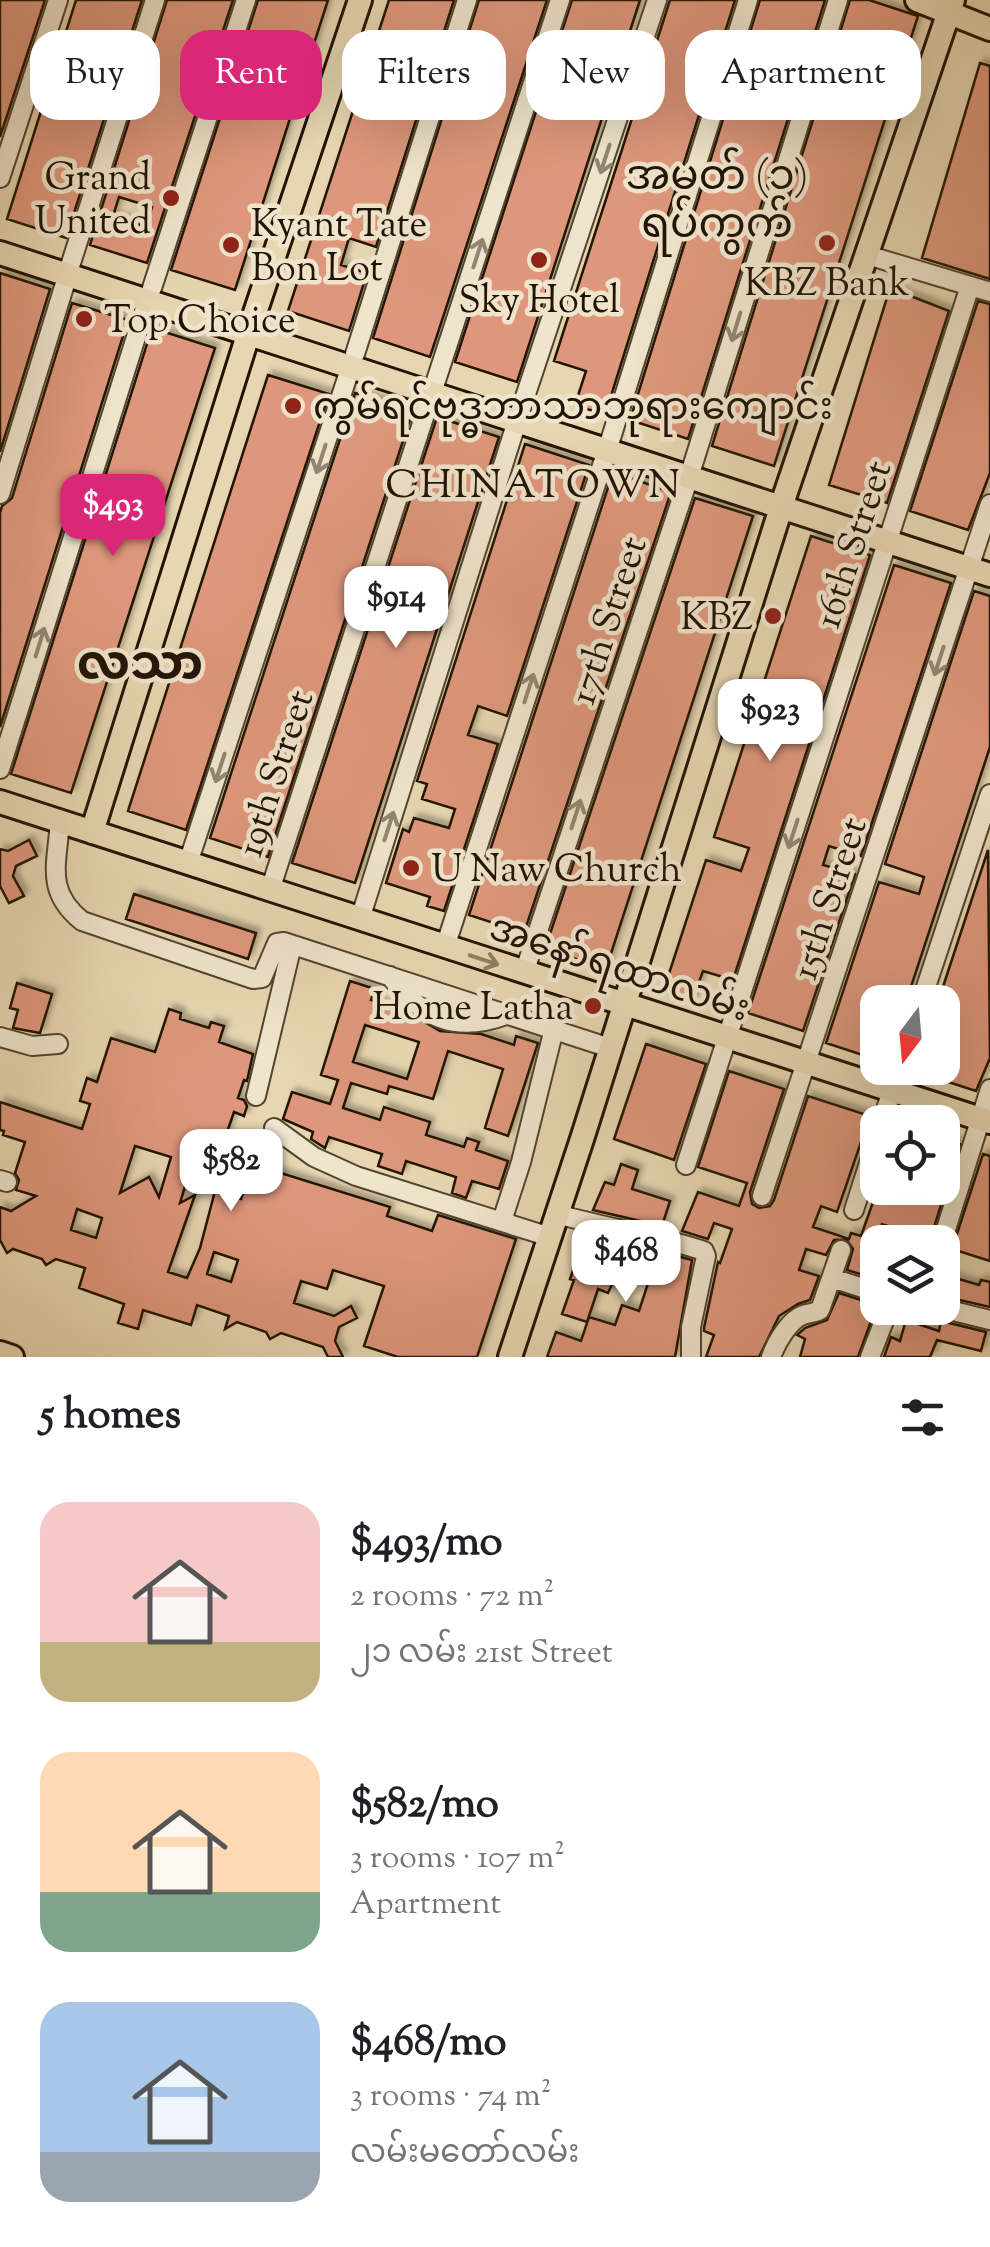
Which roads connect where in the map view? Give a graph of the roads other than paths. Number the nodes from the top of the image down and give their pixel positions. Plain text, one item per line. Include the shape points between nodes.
1 (58, 0) edge
2 (156, 0) edge
3 (246, 0) edge
4 (360, 0) edge
5 (468, 0) edge
6 (560, 0) edge
7 (657, 0) edge
8 (748, 0) edge
9 (838, 0) edge
10 (952, 9) edge
11 (990, 28) edge
12 (0, 178) edge
13 (0, 240) edge
14 (0, 253) edge
15 (866, 255) junction
16 (70, 268) junction
17 (970, 286) junction
18 (990, 292) edge
19 (150, 293) junction
20 (251, 326) junction
21 (353, 360) junction
22 (435, 385) junction
23 (520, 415) junction
24 (609, 444) junction
25 (691, 470) junction
26 (0, 494) edge
27 (784, 501) junction
28 (990, 504) edge
29 (889, 535) junction
30 (981, 565) edge
31 (0, 769) edge
32 (990, 794) edge
33 (0, 802) edge
34 (60, 822) junction
35 (92, 832) junction
36 (188, 864) junction
37 (270, 890) junction
38 (360, 919) junction
39 (292, 945) junction
40 (445, 947) junction
41 (524, 973) junction
42 (927, 985) edge
43 (624, 1006) junction
44 (554, 1029) junction
45 (0, 1036) edge
46 (728, 1039) junction
47 (58, 1044) dead end
48 (610, 1048) junction
49 (808, 1064) junction
50 (894, 1085) edge
51 (990, 1089) edge
52 (892, 1090) junction
53 (256, 1096) dead end
54 (887, 1105) edge
55 (985, 1121) edge
56 (274, 1128) dead end
57 (686, 1165) dead end
58 (860, 1191) edge
59 (762, 1196) dead end
60 (854, 1210) dead end
61 (502, 1221) junction
62 (948, 1225) edge
63 (554, 1226) junction
64 (841, 1250) dead end
65 (832, 1278) junction
66 (860, 1287) edge
67 (960, 1313) edge
68 (990, 1320) edge
69 (882, 1325) edge
70 (0, 1353) edge
71 (12, 1357) edge
72 (510, 1357) edge
73 (691, 1357) edge
74 (771, 1357) edge
75 (870, 1357) edge

1 - 12 street
2 - 16 street
3 - 19 street
4 - 20 main road
5 - 21 street
22 -> 6 street, 19th Street
7 -> 23 street
8 - 24 street
9 -> 25 street, 17th Street
10 - 11 main road
10 - 15 main road
13 - 16 main road
14 - 16 main road
15 - 17 street
15 - 27 main road
16 - 19 main road
16 - 26 street
17 - 18 street
17 - 29 street, 16th Street
19 - 20 main road
31 -> 19 street
20 - 21 main road
20 - 35 main road
21 - 22 main road
21 -> 36 street
22 - 23 main road
22 - 37 street, 19th Street
23 - 24 main road
38 -> 23 street
24 - 25 main road
40 -> 24 street
25 - 27 main road
41 -> 25 street, 17th Street
27 - 29 main road
27 - 43 main road
28 - 30 street, 15th Street
29 - 30 main road
29 -> 46 street, 16th Street
30 -> 49 street, 15th Street
32 - 42 street
33 - 34 main road, အနော်ရထာလမ်း
34 - 35 main road, အနော်ရထာလမ်း
34 - 39 street via 58,896 82,921 253,979 265,974 277,943
35 - 36 main road, အနော်ရထာလမ်း
36 - 37 main road, အနော်ရထာလမ်း
37 - 38 main road, အနော်ရထာလမ်း
38 - 40 main road, အနော်ရထာလမ်း
39 - 44 street via 390,976 424,1012 465,1025 509,1014
39 - 53 street
40 -> 41 main road, အနော်ရထာလမ်း
41 - 43 main road, အနော်ရထာလမ်း
43 - 46 main road, အနော်ရထာလမ်း
43 - 48 main road
44 - 48 street
44 - 61 street
45 - 47 street via 32,1046
46 - 49 main road, အနော်ရထာလမ်း
46 - 57 street, 16th Street
48 - 63 main road
49 - 52 main road, အနော်ရထာလမ်း
49 - 59 street, 15th Street
50 - 52 street
51 - 55 street
52 - 54 street
52 - 55 main road, အနော်ရထာလမ်း
55 - 62 street
56 - 61 street via 356,1176
58 - 60 street
61 - 63 street
63 - 72 main road
63 - 73 street via 606,1228 704,1251
64 - 65 street
65 - 66 street
65 - 74 street via 820,1310 796,1320
67 - 68 street
69 - 75 street
70 - 71 main road

